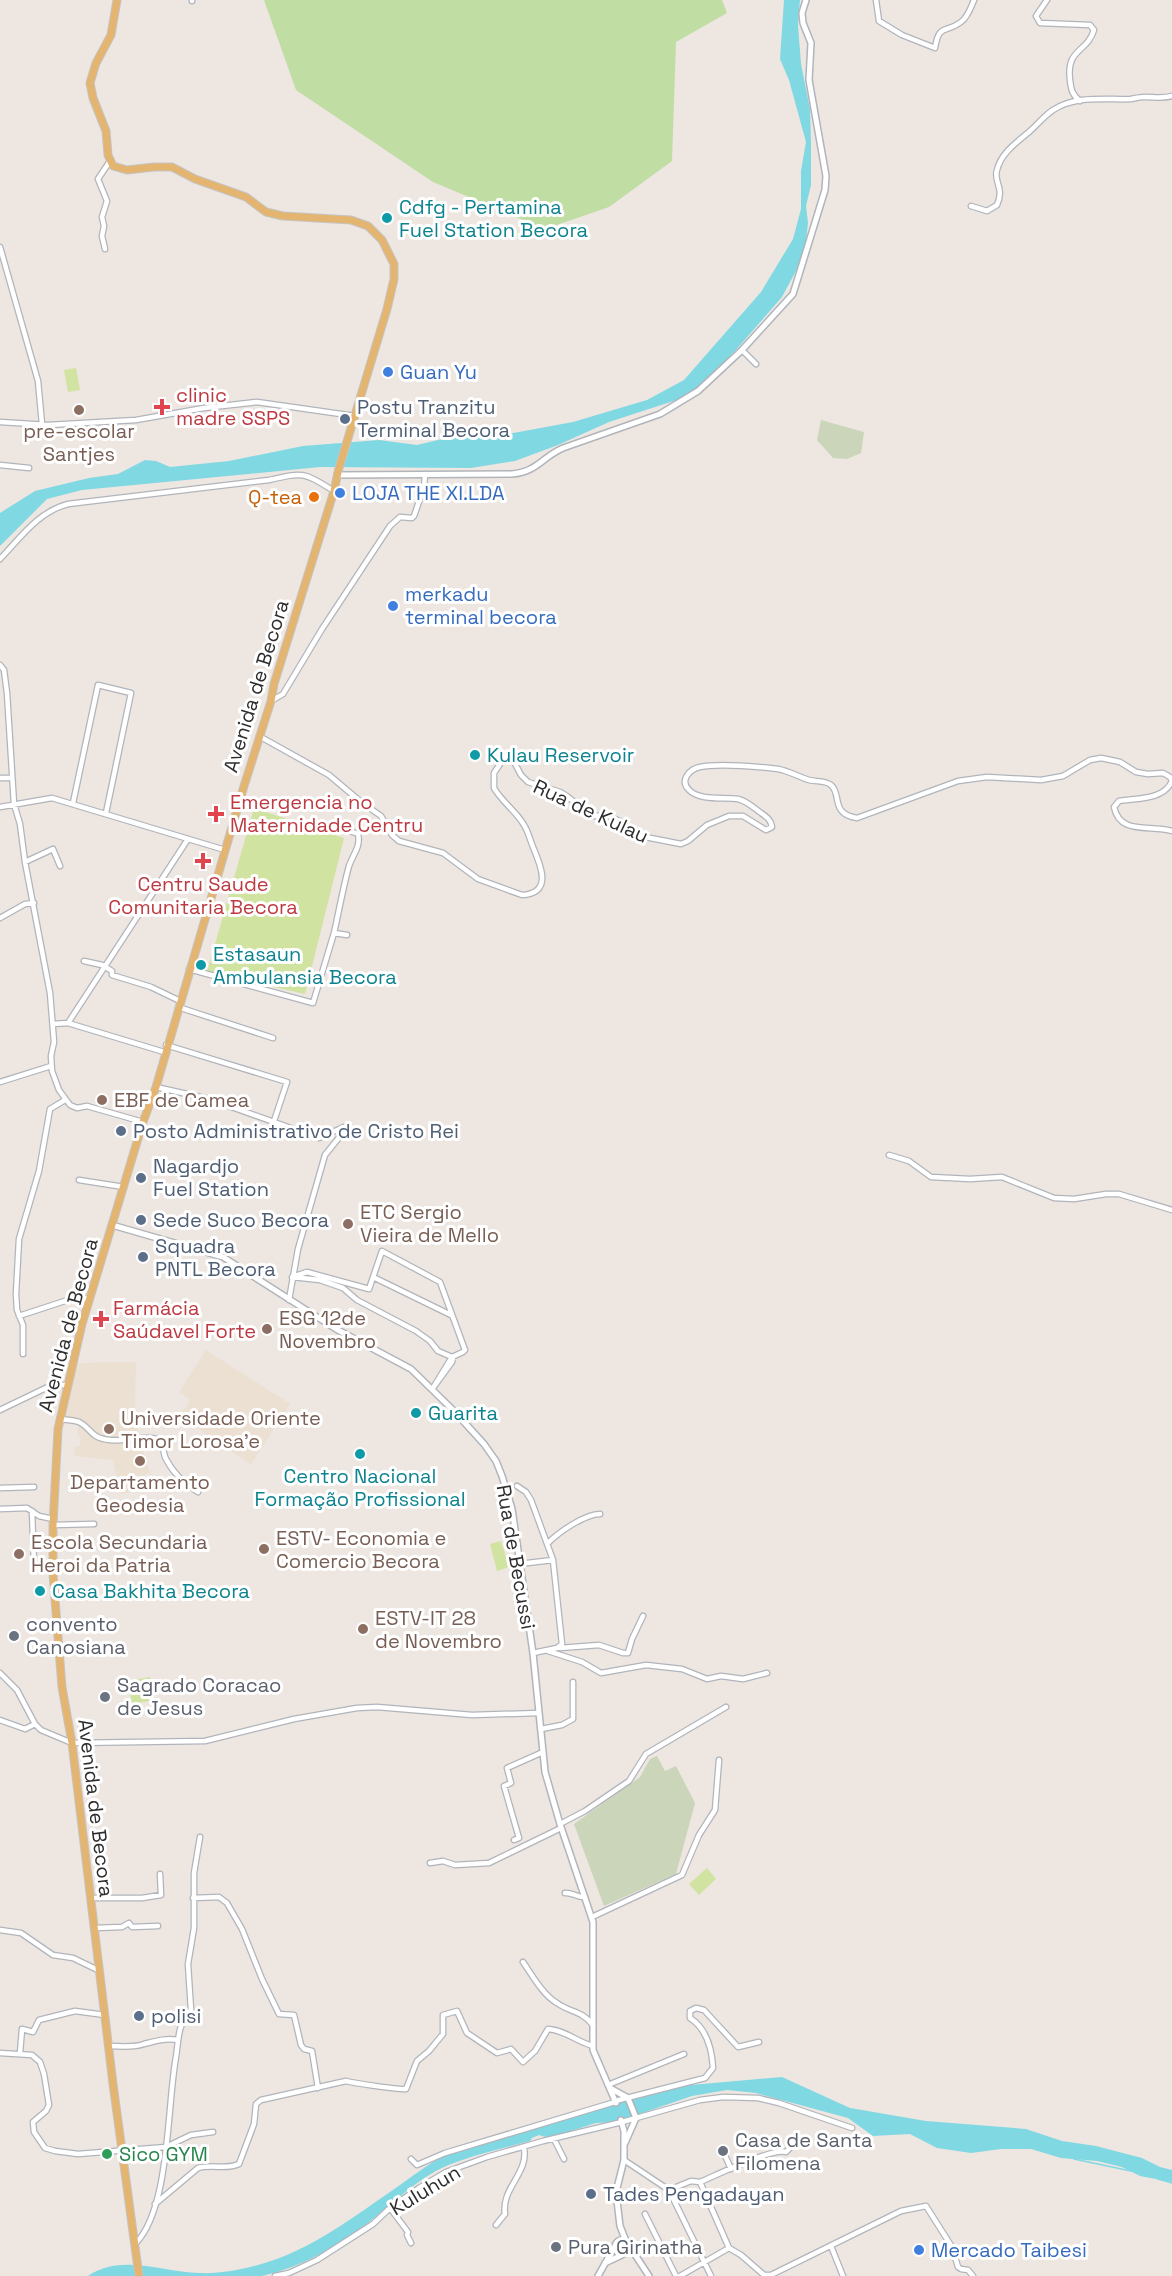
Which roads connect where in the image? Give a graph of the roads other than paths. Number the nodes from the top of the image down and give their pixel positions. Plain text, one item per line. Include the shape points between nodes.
1 (117, 0) edge
2 (806, 0) edge
3 (876, 0) edge
4 (974, 0) edge
5 (1047, 0) edge
6 (1172, 96) edge
7 (1080, 101) junction
8 (110, 161) junction
9 (971, 206) dead end
10 (0, 248) edge
11 (105, 249) dead end
12 (742, 350) junction
13 (756, 364) dead end
14 (355, 416) junction
15 (0, 422) edge
16 (42, 424) junction
17 (0, 465) edge
18 (29, 468) dead end
19 (338, 471) junction
20 (425, 474) junction
21 (334, 491) junction
22 (0, 558) edge
23 (0, 665) edge
24 (271, 701) junction
25 (259, 736) junction
26 (0, 778) edge
27 (11, 778) junction
28 (73, 802) junction
29 (14, 804) junction
30 (0, 807) edge
31 (106, 813) junction
32 (331, 824) dead end
33 (1172, 831) edge
34 (188, 839) junction
35 (225, 850) junction
36 (25, 862) junction
37 (60, 866) dead end
38 (34, 903) junction
39 (0, 918) edge
40 (334, 933) junction
41 (347, 935) dead end
42 (84, 961) dead end
43 (105, 967) junction
44 (189, 969) junction
45 (179, 1004) junction
46 (68, 1023) junction
47 (53, 1024) junction
48 (273, 1038) dead end
49 (165, 1049) junction
50 (51, 1066) junction
51 (0, 1082) edge
52 (156, 1087) junction
53 (64, 1100) junction
54 (274, 1121) junction
55 (143, 1122) junction
56 (889, 1155) dead end
57 (79, 1180) dead end
58 (124, 1187) junction
59 (1172, 1210) edge
60 (112, 1225) junction
61 (292, 1277) junction
62 (373, 1277) junction
63 (90, 1299) junction
64 (289, 1300) junction
65 (452, 1315) junction
66 (20, 1316) junction
67 (23, 1354) dead end
68 (452, 1357) junction
69 (68, 1385) junction
70 (0, 1410) edge
71 (60, 1419) junction
72 (517, 1486) dead end
73 (34, 1487) dead end
74 (0, 1488) edge
75 (198, 1492) dead end
76 (0, 1509) edge
77 (32, 1511) junction
78 (600, 1514) dead end
79 (53, 1522) junction
80 (94, 1524) dead end
81 (548, 1543) junction
82 (553, 1560) junction
83 (34, 1563) dead end
84 (519, 1564) junction
85 (643, 1616) dead end
86 (557, 1648) junction
87 (548, 1651) junction
88 (533, 1653) junction
89 (0, 1673) edge
90 (766, 1673) dead end
91 (573, 1682) dead end
92 (726, 1707) dead end
93 (539, 1713) junction
94 (0, 1720) edge
95 (35, 1724) junction
96 (541, 1729) junction
97 (72, 1743) junction
98 (543, 1752) junction
99 (719, 1760) dead end
100 (561, 1826) junction
101 (200, 1837) dead end
102 (514, 1839) dead end
103 (430, 1863) dead end
104 (160, 1874) dead end
105 (565, 1893) dead end
106 (585, 1897) junction
107 (91, 1898) junction
108 (193, 1898) junction
109 (592, 1917) junction
110 (158, 1926) dead end
111 (94, 1928) junction
112 (0, 1930) edge
113 (523, 1962) dead end
114 (100, 1971) junction
115 (105, 2015) junction
116 (593, 2025) junction
117 (178, 2040) junction
118 (759, 2042) dead end
119 (109, 2046) junction
120 (593, 2046) junction
121 (0, 2053) edge
122 (20, 2053) junction
123 (684, 2054) dead end
124 (609, 2087) junction
125 (318, 2088) junction
126 (629, 2099) junction
127 (615, 2102) junction
128 (635, 2118) junction
129 (621, 2121) junction
130 (852, 2128) dead end
131 (213, 2132) dead end
132 (554, 2139) junction
133 (791, 2142) dead end
134 (624, 2145) junction
135 (166, 2147) junction
136 (524, 2148) junction
137 (123, 2149) junction
138 (723, 2151) dead end
139 (411, 2159) dead end
140 (564, 2159) dead end
141 (624, 2160) junction
142 (730, 2169) junction
143 (700, 2182) junction
144 (669, 2190) junction
145 (155, 2204) junction
146 (390, 2208) junction
147 (645, 2214) dead end
148 (496, 2225) dead end
149 (620, 2226) junction
150 (626, 2241) junction
151 (136, 2243) junction
152 (411, 2243) dead end
153 (617, 2243) junction
154 (831, 2246) junction
155 (630, 2247) junction
156 (729, 2248) junction
157 (623, 2254) junction
158 (637, 2259) junction
159 (604, 2263) junction
160 (705, 2263) junction
161 (140, 2276) edge
162 (275, 2276) edge
163 (598, 2276) edge
164 (649, 2276) edge
165 (678, 2276) edge
166 (711, 2276) edge
167 (843, 2276) edge
168 (973, 2276) edge

1 - 8 main road via 111,35 90,83 106,131
2 - 12 street via 802,13 811,43 809,80 824,160 825,190 793,294
3 - 4 street via 879,21 935,48 937,35 961,22
5 - 7 street via 1036,16 1040,23 1090,25 1094,30 1070,62 1072,92
6 - 7 street
7 - 9 street via 1052,111 1012,144 997,168 1001,190 997,205 987,211
8 - 11 street via 98,179 106,201 102,217
8 - 14 main road, Avenida de Becora via 127,170 172,167 246,197 266,212 351,220 368,226 379,236 393,259 394,279
10 - 16 street via 38,381
12 - 13 street
12 - 20 street via 698,391 660,414 563,448 529,471
14 - 16 street via 257,402 136,420
14 - 19 main road, Avenida de Becora
15 - 16 street
17 - 18 street
19 - 20 street
19 - 21 main road, Avenida de Becora
20 - 24 street via 414,516 400,517 390,526 283,694
21 - 22 street via 308,475 294,474 68,504 42,515
21 - 24 main road, Avenida de Becora
23 - 27 street via 7,693
24 - 25 main road, Avenida de Becora
25 - 33 street, Rua de Kulau via 329,775 381,816 399,841 443,853 478,879 522,895 540,887 542,872 525,826 494,788 495,773 504,758 513,760 528,782 568,797 595,816 608,815 636,836 681,844 707,825 729,816 743,816 766,830 772,827 765,816 740,800 704,796 689,790 685,783 690,770 708,766 780,769 827,782 834,789 838,806 856,818 958,781 987,777 1041,780 1070,773 1090,760 1112,759 1136,772 1170,777 1170,785 1164,791 1119,801 1114,807 1117,817 1128,826
25 - 35 main road, Avenida de Becora
26 - 27 street
27 - 29 street
28 - 29 street via 52,798
28 - 31 street
28 - 31 street via 98,686 131,693
29 - 30 street
29 - 36 street
31 - 34 street
32 - 40 street via 358,834 359,838
34 - 35 street
34 - 43 street
35 - 44 main road, Avenida de Becora
36 - 37 street via 53,849
36 - 38 street
38 - 39 street
38 - 47 street
40 - 41 street
40 - 44 street via 313,1003
42 - 43 street
43 - 45 street via 118,978 151,987
43 - 46 street
44 - 45 main road, Avenida de Becora
45 - 48 street
45 - 49 main road, Avenida de Becora
46 - 47 street
46 - 49 street
47 - 50 street
49 - 52 main road, Avenida de Becora
49 - 54 street via 287,1082
50 - 51 street
50 - 53 street
52 - 54 street via 209,1099
52 - 55 main road, Avenida de Becora
53 - 55 street via 77,1108 87,1106
53 - 66 street via 50,1109 39,1171 20,1239 16,1294
54 - 61 street via 319,1138 344,1127 346,1131 324,1155
55 - 58 main road, Avenida de Becora
56 - 59 street via 909,1161 931,1178 1002,1178 1054,1198 1119,1194
57 - 58 street
58 - 60 main road, Avenida de Becora
60 - 63 main road, Avenida de Becora
60 - 64 street, Rua de Becussi via 223,1257
61 - 62 street via 307,1272 369,1289
61 - 64 street
61 - 68 street via 343,1288
62 - 65 street
62 - 65 street via 382,1251 440,1282
63 - 66 street via 77,1297
63 - 69 main road, Avenida de Becora
64 - 84 street, Rua de Becussi via 411,1369 484,1444 496,1461 509,1495
65 - 68 street via 465,1350
66 - 67 street
68 - 68 street via 452,1362 433,1388
69 - 70 street via 52,1385
69 - 71 main road, Avenida de Becora
71 - 75 street via 80,1422 102,1439 158,1439 173,1470
71 - 79 main road, Avenida de Becora
72 - 81 street via 529,1496
73 - 74 street
76 - 77 street
77 - 79 street
77 - 83 street
78 - 81 street via 585,1518
79 - 80 street
79 - 97 main road, Avenida de Becora via 58,1642
81 - 82 street
82 - 84 street
82 - 86 street via 562,1641
84 - 88 street, Rua de Becussi
85 - 86 street via 628,1653 599,1645
86 - 87 street
87 - 88 street
87 - 90 street via 601,1673 640,1665 682,1669 707,1679 743,1679
88 - 93 street, Rua de Becussi
89 - 95 street via 17,1690
91 - 96 street via 573,1719
92 - 100 street via 646,1754 629,1781
93 - 96 street, Rua de Becussi
93 - 97 street via 472,1715 357,1708 204,1741
94 - 95 street via 25,1729
95 - 97 street
96 - 98 street, Rua de Becussi
97 - 107 main road, Avenida de Becora
98 - 100 street, Rua de Becussi
98 - 102 street via 507,1768 511,1783 504,1786 519,1838
99 - 109 street via 715,1810 682,1875
100 - 103 street via 489,1863
100 - 106 street, Rua de Becussi
101 - 108 street
104 - 107 street via 161,1895
105 - 106 street
106 - 109 street, Rua de Becussi
107 - 111 main road, Avenida de Becora
108 - 117 street via 194,1928 188,1964 191,2010 182,2021
108 - 125 street via 219,1897 227,1903 279,2014 294,2015 300,2045 312,2051
109 - 116 street, Rua de Becussi
110 - 111 street via 132,1928 129,1923
111 - 114 main road, Avenida de Becora
112 - 114 street via 21,1933 53,1955 73,1958
113 - 116 street via 556,2003 585,2016
114 - 115 main road, Avenida de Becora
115 - 119 main road, Avenida de Becora
115 - 122 street via 75,2011 39,2020 33,2032 22,2029
116 - 120 street, Rua de Becussi
117 - 119 street
117 - 135 street
118 - 126 street via 738,2047 704,2010 696,2008 688,2014 704,2029 713,2068 705,2079
119 - 137 main road, Avenida de Becora
120 - 124 street, Rua de Becussi
120 - 125 street via 548,2029 523,2062 511,2049 497,2053 467,2033 457,2011 443,2014 443,2034 417,2061 404,2090 346,2080
121 - 122 street
122 - 137 street via 32,2055 40,2062 44,2074 49,2105 33,2122 34,2132 45,2148 78,2154
123 - 124 street
124 - 126 street
124 - 127 street, Rua de Becussi
125 - 145 street via 259,2101 239,2164 198,2168
126 - 127 street
126 - 128 street
127 - 139 street via 445,2153 422,2164
128 - 129 street, Kuluhun
128 - 130 street, Kuluhun via 700,2100 758,2098
128 - 134 street
129 - 132 street, Kuluhun
129 - 134 street
131 - 135 street via 191,2135
132 - 136 street, Kuluhun
132 - 140 street
133 - 142 street via 786,2152 773,2151
134 - 141 street
135 - 137 street
135 - 145 street
136 - 146 street, Kuluhun via 446,2172
136 - 148 street via 521,2170 503,2204 505,2214
137 - 151 main road, Avenida de Becora
138 - 142 street
141 - 144 street
141 - 149 street via 616,2192
142 - 143 street
143 - 144 street via 691,2181
143 - 156 street
144 - 160 street
145 - 151 street
146 - 152 street via 408,2232
146 - 162 street, Kuluhun via 373,2224 317,2260
147 - 165 street
149 - 150 street
149 - 153 street
150 - 153 street
150 - 155 street
151 - 161 main road, Avenida de Becora
153 - 157 street via 617,2253
153 - 159 street
154 - 156 street via 771,2275 764,2275
154 - 167 street
154 - 168 street via 901,2211 926,2206 952,2247 958,2267
155 - 157 street
155 - 158 street
156 - 160 street
157 - 158 street
157 - 159 street
158 - 164 street
159 - 163 street
160 - 165 street
160 - 166 street

